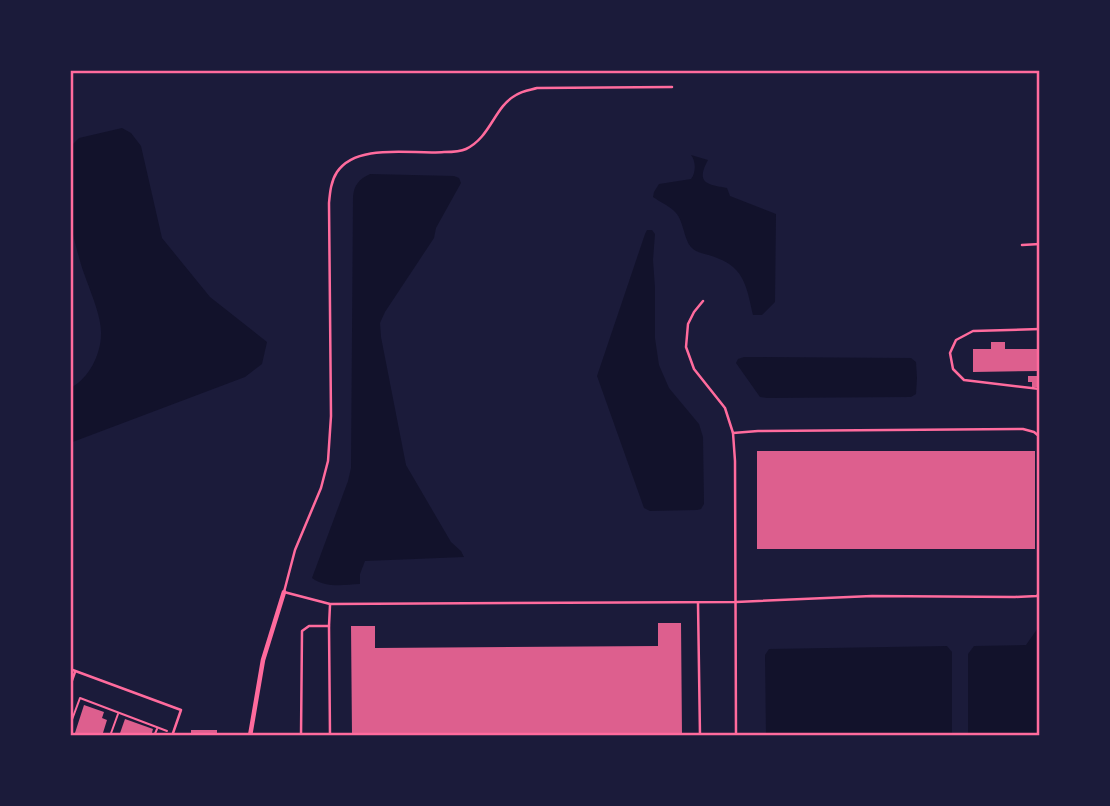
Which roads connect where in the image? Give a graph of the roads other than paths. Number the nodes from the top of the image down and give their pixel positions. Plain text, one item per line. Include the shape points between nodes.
1 (672, 87) dead end
2 (1022, 244) dead end
3 (1040, 244) edge
4 (704, 301) dead end
5 (1040, 330) edge
6 (1040, 389) edge
7 (733, 433) junction
8 (1040, 437) edge
9 (284, 592) junction
10 (1040, 592) edge
11 (698, 602) junction
12 (736, 602) junction
13 (330, 604) junction
14 (329, 626) junction
15 (70, 669) edge
16 (75, 671) junction
17 (70, 686) edge
18 (172, 735) edge
19 (250, 736) edge
20 (301, 736) edge
21 (330, 736) edge
22 (700, 736) edge
23 (736, 736) edge

1 - 9 lane via 537,88 516,95 500,110 485,136 464,150 355,157 338,170 329,203 328,461
2 - 3 lane
4 - 7 lane via 688,324 687,347 694,369 725,408
5 - 6 lane via 973,331 956,340 950,353 953,369 964,380
7 - 8 lane via 1023,429
7 - 12 lane
9 - 13 lane
9 - 19 street via 263,660
10 - 12 lane via 1015,597 872,596
11 - 12 lane
11 - 13 lane
11 - 22 lane
12 - 23 lane
13 - 14 lane
14 - 20 lane via 309,626 302,631
14 - 21 lane
15 - 16 lane
16 - 17 lane
16 - 18 lane via 181,710

